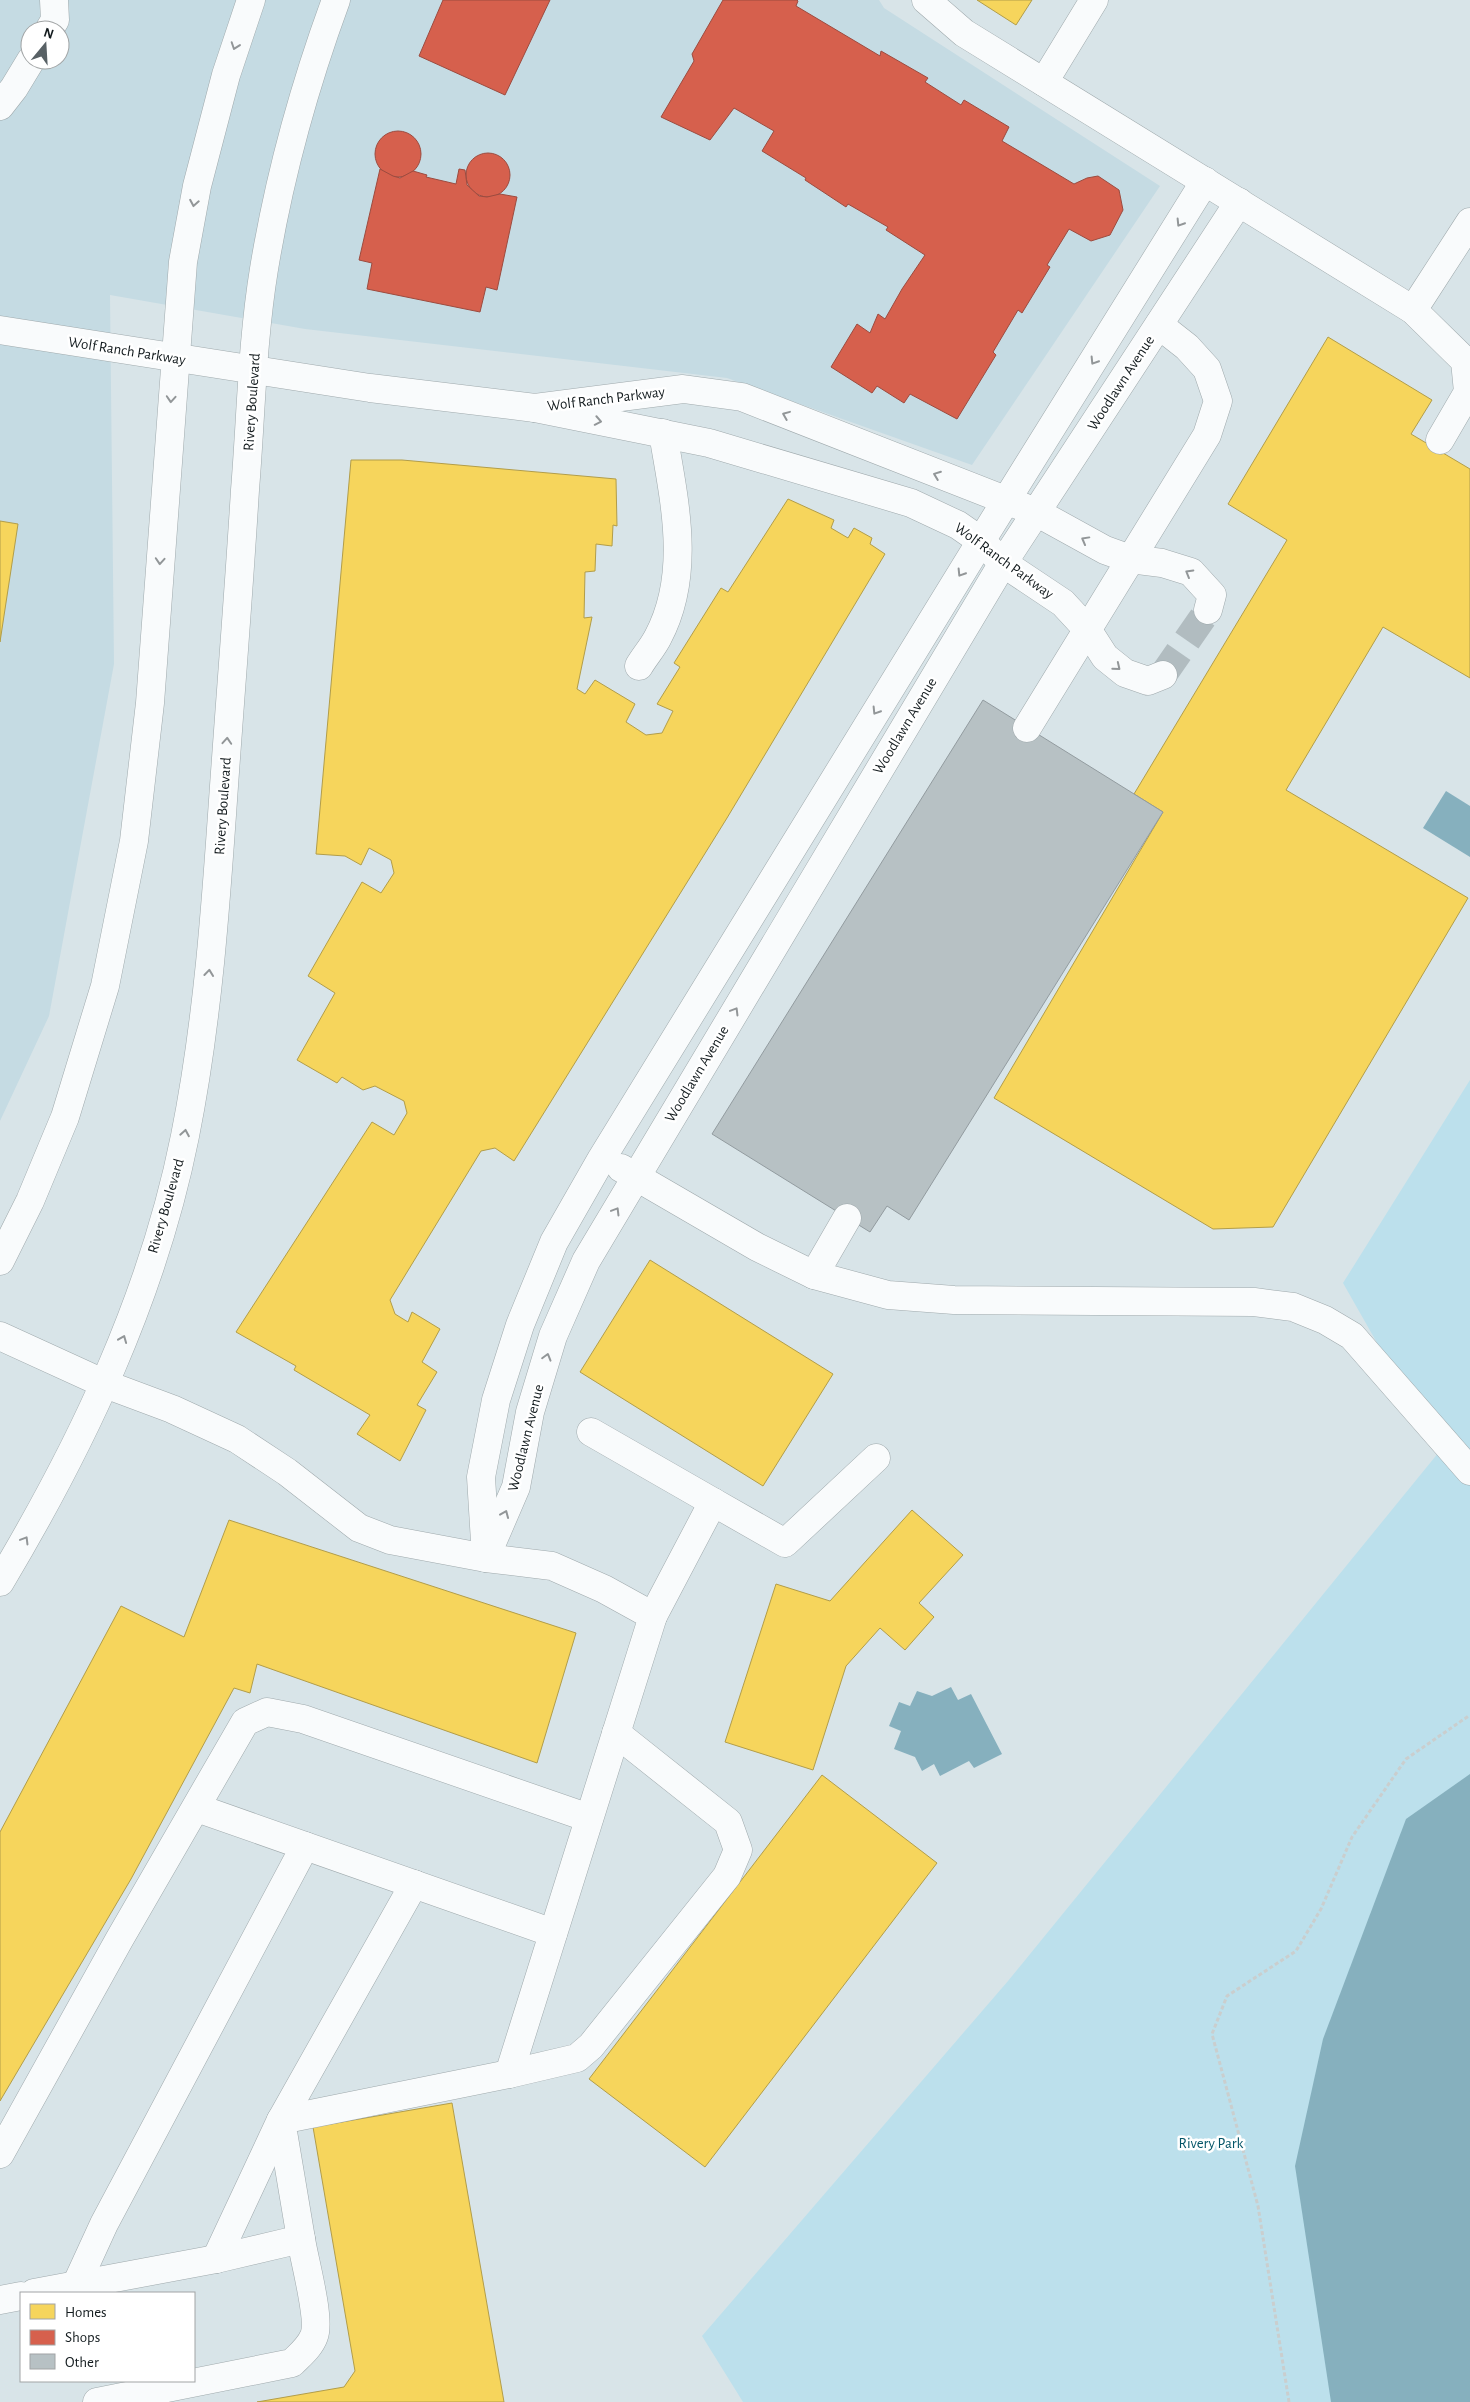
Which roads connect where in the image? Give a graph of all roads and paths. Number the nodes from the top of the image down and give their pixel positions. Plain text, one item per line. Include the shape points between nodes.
1 (54, 0) edge
2 (251, 0) edge
3 (336, 0) edge
4 (926, 0) edge
5 (1094, 0) edge
6 (55, 20) edge
7 (22, 70) edge
8 (1044, 82) junction
9 (5, 90) edge
10 (1206, 181) junction
11 (1239, 202) junction
12 (1470, 222) edge
13 (1413, 310) junction
14 (1159, 325) junction
15 (0, 330) edge
16 (174, 359) junction
17 (254, 371) junction
18 (535, 408) junction
19 (663, 433) junction
20 (1440, 440) dead end
21 (1006, 502) junction
22 (1036, 512) junction
23 (981, 541) junction
24 (1130, 559) junction
25 (1003, 563) junction
26 (1208, 610) tunnel mouth
27 (1087, 629) junction
28 (639, 666) dead end
29 (1163, 675) dead end
30 (1027, 728) dead end
31 (602, 1158) junction
32 (636, 1177) junction
33 (847, 1218) dead end
34 (0, 1261) edge
35 (814, 1275) junction
36 (0, 1336) edge
37 (105, 1384) junction
38 (591, 1432) dead end
39 (876, 1458) dead end
40 (1470, 1471) edge
41 (713, 1502) junction
42 (486, 1558) junction
43 (0, 1582) edge
44 (653, 1616) junction
45 (1470, 1715) edge
46 (616, 1733) junction
47 (197, 1808) junction
48 (589, 1818) junction
49 (305, 1846) junction
50 (414, 1884) junction
51 (553, 1933) junction
52 (509, 2074) junction
53 (281, 2120) junction
54 (0, 2154) edge
55 (301, 2239) junction
56 (216, 2259) junction
57 (76, 2285) junction
58 (39, 2292) edge
59 (20, 2296) edge
60 (0, 2300) edge
61 (97, 2402) edge
62 (1289, 2402) edge

1 - 6 street
2 -> 16 street via 226,75 197,186 183,262
3 - 17 street, Rivery Boulevard via 320,44 281,186 263,272
4 - 8 street via 964,33
5 - 8 street
7 - 9 street
8 - 10 street
10 - 11 street
10 -> 21 street, Woodlawn Avenue
11 - 13 street
11 - 14 street, Woodlawn Avenue
12 - 13 street
13 - 20 street via 1465,361 1468,392
14 - 22 street, Woodlawn Avenue
14 - 24 street via 1207,369 1218,401 1207,435
15 - 16 street, Wolf Ranch Parkway
16 - 17 street, Wolf Ranch Parkway
16 -> 34 street via 150,702 134,841 105,986 65,1117 30,1201
17 - 18 street, Wolf Ranch Parkway
37 -> 17 street, Rivery Boulevard via 137,1306 162,1225 184,1140 200,1050 216,907
18 -> 19 street, Wolf Ranch Parkway
21 -> 18 street, Wolf Ranch Parkway via 742,397 683,389
19 - 23 street, Wolf Ranch Parkway via 709,443 912,503 958,525
19 - 28 street via 676,507 679,568 670,608 658,637
21 - 22 street, Wolf Ranch Parkway
21 - 23 street, Woodlawn Avenue
24 -> 22 street, Wolf Ranch Parkway via 1104,550
22 - 25 street, Woodlawn Avenue
23 - 25 street, Wolf Ranch Parkway
23 -> 31 street, Woodlawn Avenue
26 -> 24 street, Wolf Ranch Parkway via 1212,595 1191,572
24 - 27 street
25 - 27 street, Wolf Ranch Parkway via 1063,603
32 -> 25 street, Woodlawn Avenue
27 -> 29 street, Wolf Ranch Parkway via 1105,657 1125,673 1148,681
27 - 30 street
31 - 32 street
31 - 42 street, Woodlawn Avenue via 554,1242 520,1325 496,1400 481,1477
32 - 35 street via 757,1247
42 -> 32 street, Woodlawn Avenue via 516,1487 530,1412 553,1336 586,1261
33 - 35 street
35 - 40 street via 888,1295 954,1300 1254,1302 1293,1307 1352,1336
36 - 37 street
37 - 42 street via 172,1409 237,1439 287,1472 359,1528 390,1540
43 -> 37 street, Rivery Boulevard via 44,1508
38 - 41 street
39 - 41 street via 785,1543
41 - 44 street
42 - 44 street via 552,1566
44 - 46 street
45 - 62 path via 1406,1759 1352,1837 1321,1909 1296,1951 1227,1996 1212,2034 1258,2206
46 - 48 street
46 - 52 street via 728,1822 738,1850 727,1876 591,2046 577,2058
47 - 48 street via 245,1722 267,1712 303,1719
47 - 49 street
47 - 54 street
48 - 51 street
49 - 50 street
49 - 57 street via 104,2224
50 - 51 street
50 - 53 street
51 - 52 street
52 - 53 street
53 - 55 street
53 - 56 street
55 - 56 street
55 - 61 street via 316,2319 315,2335 292,2364
56 - 57 street
57 - 58 street
59 - 60 street

